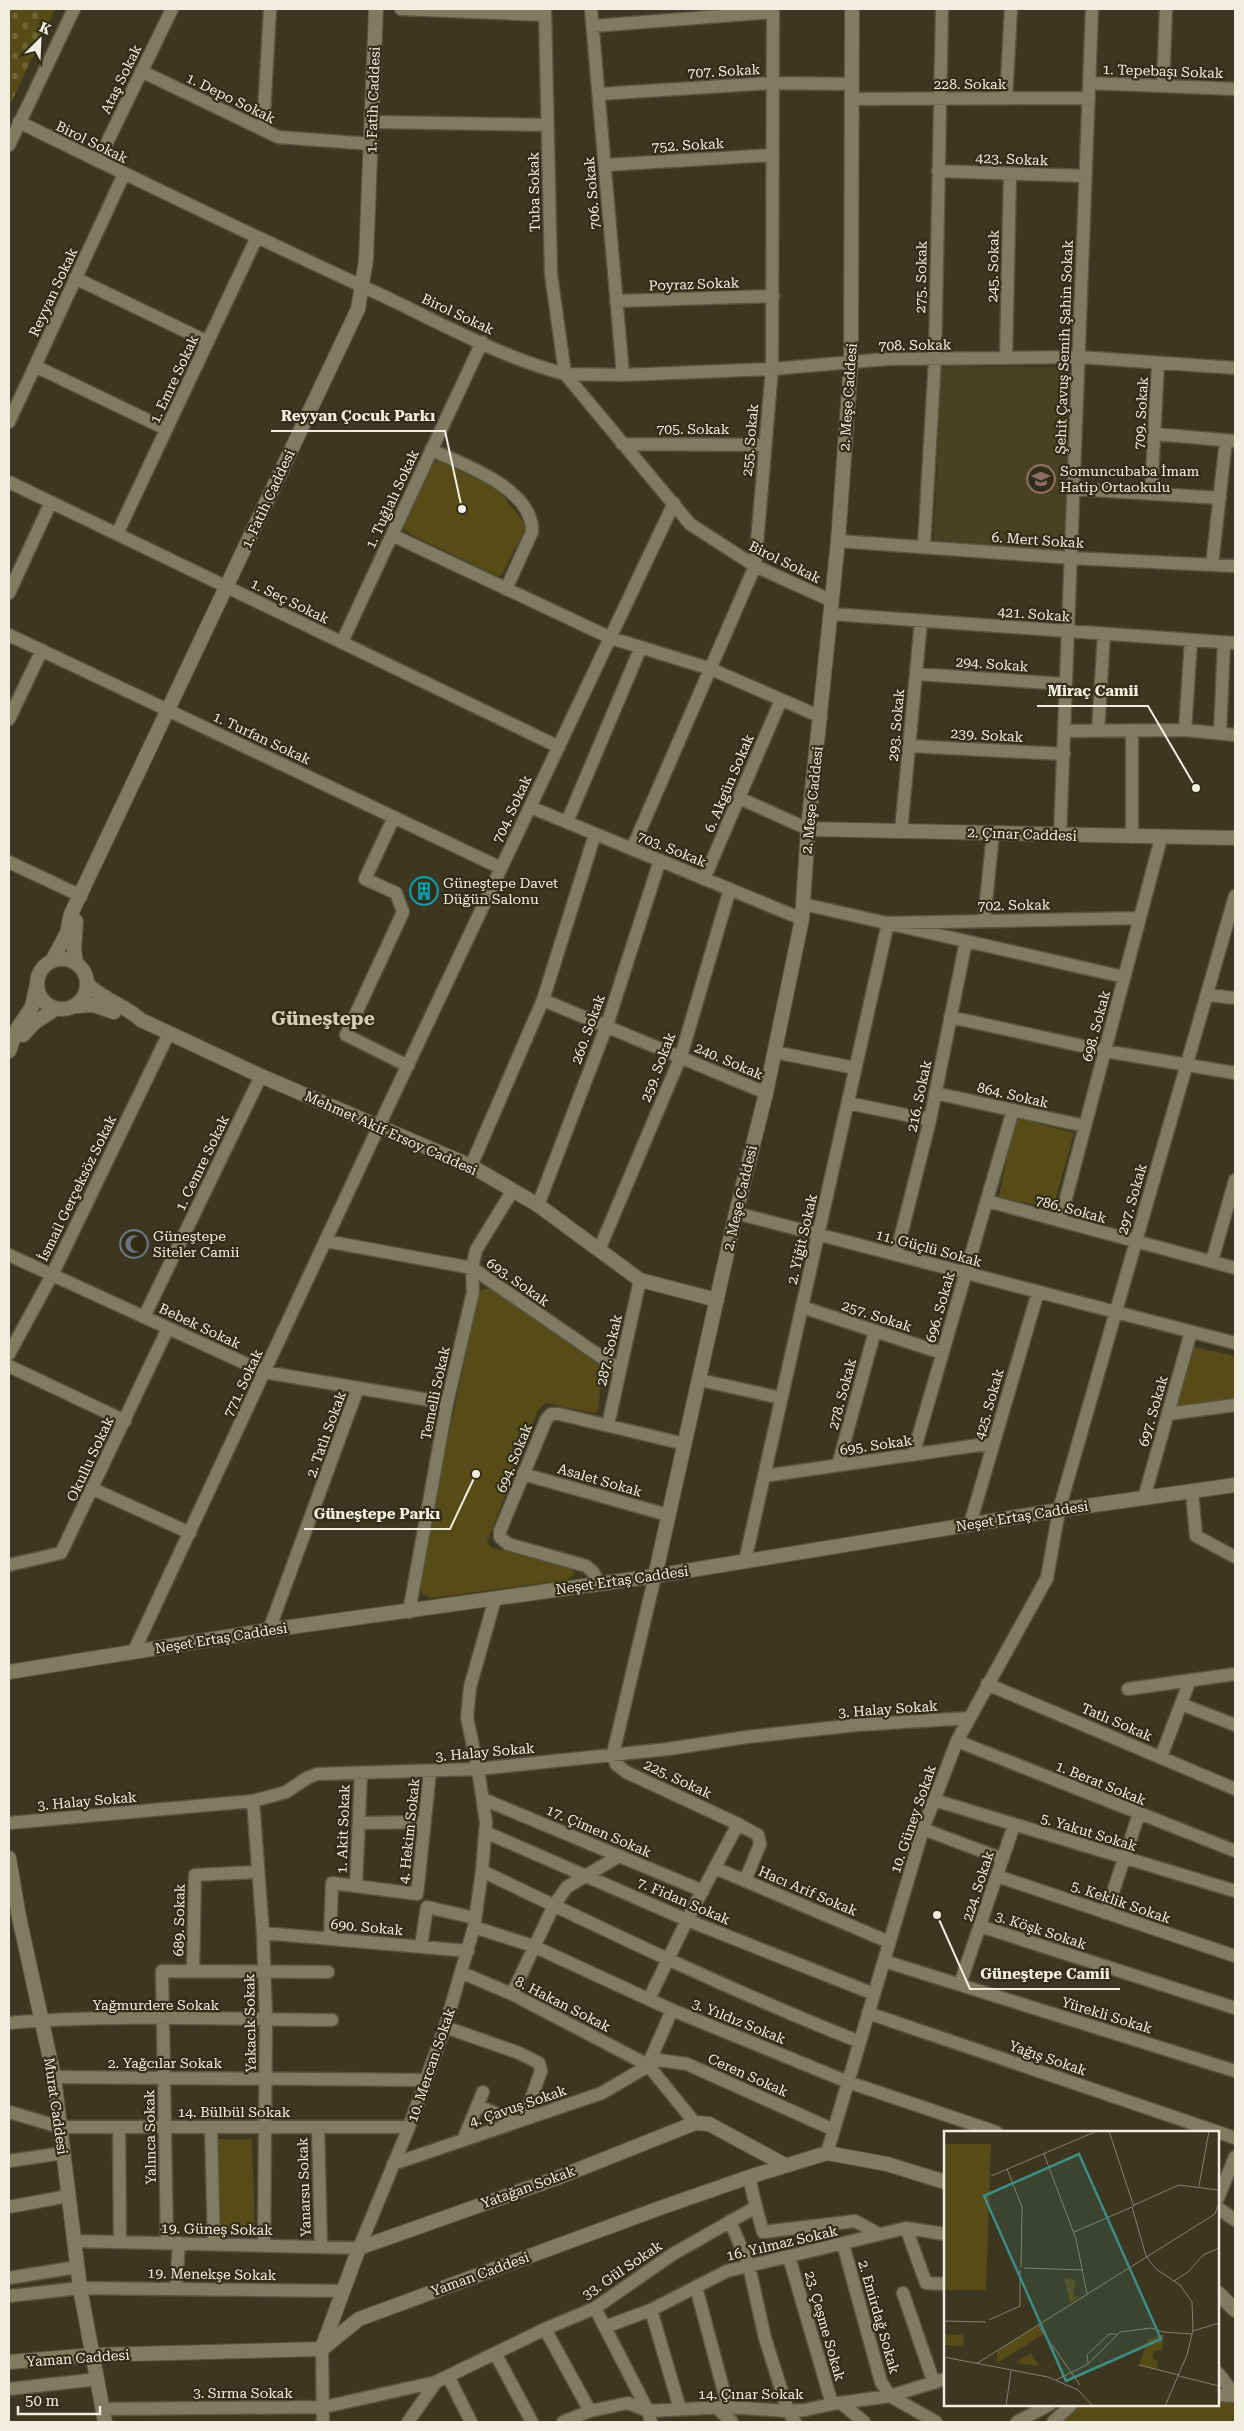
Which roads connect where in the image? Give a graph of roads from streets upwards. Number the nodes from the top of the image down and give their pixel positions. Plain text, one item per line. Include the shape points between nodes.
1 (74, 9) edge
2 (172, 9) edge
3 (270, 9) edge
4 (376, 9) edge
5 (401, 9) edge
6 (591, 9) edge
7 (852, 9) edge
8 (942, 9) edge
9 (1010, 9) edge
10 (1092, 9) edge
11 (1166, 9) edge
12 (773, 11) edge
13 (545, 12) edge
14 (663, 14) edge
15 (593, 26) junction
16 (141, 71) junction
17 (773, 83) junction
18 (1089, 83) junction
19 (851, 84) junction
20 (1163, 86) junction
21 (1235, 89) edge
22 (599, 94) junction
23 (1006, 98) junction
24 (1089, 98) junction
25 (851, 99) junction
26 (939, 99) junction
27 (19, 122) junction
28 (372, 122) junction
29 (548, 125) junction
30 (264, 130) junction
31 (371, 144) junction
32 (9, 145) edge
33 (773, 155) junction
34 (98, 161) junction
35 (605, 165) junction
36 (938, 171) junction
37 (124, 174) junction
38 (1010, 174) junction
39 (1086, 176) junction
40 (257, 237) junction
41 (75, 278) junction
42 (362, 287) junction
43 (773, 296) junction
44 (616, 301) junction
45 (208, 342) junction
46 (482, 342) junction
47 (1006, 358) junction
48 (1079, 358) junction
49 (934, 359) junction
50 (852, 362) junction
51 (1158, 363) junction
52 (35, 366) junction
53 (1235, 368) edge
54 (772, 369) junction
55 (566, 374) junction
56 (623, 375) junction
57 (9, 422) edge
58 (166, 429) junction
59 (1155, 434) junction
60 (1231, 440) edge
61 (622, 444) junction
62 (764, 445) junction
63 (431, 450) junction
64 (9, 482) edge
65 (1074, 489) junction
66 (1151, 494) junction
67 (1220, 498) junction
68 (51, 502) junction
69 (674, 503) junction
70 (117, 534) junction
71 (392, 535) junction
72 (838, 541) junction
73 (924, 546) junction
74 (1071, 558) junction
75 (1212, 565) junction
76 (755, 566) junction
77 (1235, 566) edge
78 (226, 587) junction
79 (506, 588) junction
80 (9, 593) edge
81 (831, 607) junction
82 (921, 621) junction
83 (1068, 631) junction
84 (1104, 634) junction
85 (9, 635) edge
86 (611, 638) junction
87 (1191, 640) junction
88 (342, 642) junction
89 (1230, 643) edge
90 (641, 647) junction
91 (42, 650) junction
92 (711, 669) junction
93 (916, 674) junction
94 (1066, 684) junction
95 (781, 700) junction
96 (168, 710) junction
97 (821, 716) junction
98 (9, 720) edge
99 (1185, 730) junction
100 (1064, 731) junction
101 (1098, 731) junction
102 (1132, 731) junction
103 (1220, 733) junction
104 (1235, 735) edge
105 (909, 746) junction
106 (558, 747) junction
107 (1064, 754) junction
108 (739, 798) junction
109 (530, 807) junction
110 (394, 817) junction
111 (567, 822) junction
112 (808, 829) junction
113 (901, 831) junction
114 (993, 833) junction
115 (594, 834) junction
116 (1060, 835) junction
117 (1132, 837) junction
118 (1161, 838) junction
119 (1235, 838) edge
120 (632, 849) junction
121 (660, 860) junction
122 (9, 862) edge
123 (501, 868) junction
124 (704, 879) junction
125 (730, 889) junction
126 (1235, 896) edge
127 (79, 902) junction
128 (803, 904) junction
129 (1140, 918) junction
130 (802, 919) junction
131 (984, 921) junction
132 (888, 923) junction
133 (966, 941) junction
134 (52, 961) junction
135 (76, 963) junction
136 (1124, 977) junction
137 (87, 984) junction
138 (36, 988) junction
139 (1206, 995) junction
140 (1235, 998) edge
141 (543, 1000) junction
142 (76, 1006) junction
143 (55, 1009) junction
144 (950, 1017) junction
145 (141, 1020) junction
146 (607, 1025) junction
147 (169, 1033) junction
148 (11, 1046) edge
149 (1105, 1051) junction
150 (774, 1052) junction
151 (681, 1056) junction
152 (408, 1066) junction
153 (1186, 1066) junction
154 (855, 1068) junction
155 (1235, 1073) edge
156 (261, 1076) junction
157 (766, 1093) junction
158 (935, 1093) junction
159 (848, 1103) junction
160 (1014, 1110) junction
161 (930, 1120) junction
162 (1085, 1126) junction
163 (378, 1128) junction
164 (471, 1166) junction
165 (1235, 1180) edge
166 (513, 1190) junction
167 (987, 1201) junction
168 (538, 1205) junction
169 (736, 1213) junction
170 (1060, 1221) junction
171 (818, 1235) junction
172 (326, 1240) junction
173 (1135, 1241) junction
174 (599, 1250) junction
175 (9, 1255) edge
176 (896, 1255) junction
177 (1212, 1262) junction
178 (472, 1268) junction
179 (1235, 1268) edge
180 (966, 1273) junction
181 (52, 1275) junction
182 (640, 1280) junction
183 (1038, 1292) junction
184 (717, 1300) junction
185 (802, 1307) junction
186 (1115, 1312) junction
187 (144, 1317) junction
188 (168, 1328) junction
189 (874, 1331) junction
190 (1191, 1332) junction
191 (1235, 1343) edge
192 (942, 1353) junction
193 (9, 1354) edge
194 (9, 1366) edge
195 (620, 1370) junction
196 (264, 1372) junction
197 (700, 1380) junction
198 (358, 1388) junction
199 (781, 1398) junction
200 (447, 1403) junction
201 (1235, 1405) edge
202 (1168, 1414) junction
203 (125, 1421) junction
204 (608, 1425) junction
205 (993, 1443) junction
206 (685, 1444) junction
207 (913, 1455) junction
208 (838, 1465) junction
209 (524, 1474) junction
210 (764, 1476) junction
211 (1235, 1486) edge
212 (93, 1489) junction
213 (1192, 1492) junction
214 (1144, 1498) junction
215 (1059, 1510) junction
216 (668, 1514) junction
217 (970, 1524) junction
218 (190, 1533) junction
219 (1235, 1557) edge
220 (745, 1561) junction
221 (9, 1565) edge
222 (655, 1576) junction
223 (599, 1582) junction
224 (495, 1599) junction
225 (409, 1612) junction
226 (269, 1630) junction
227 (134, 1651) junction
228 (9, 1672) edge
229 (1235, 1674) edge
230 (1190, 1680) junction
231 (988, 1684) junction
232 (1128, 1689) dead end
233 (1181, 1704) junction
234 (969, 1718) junction
235 (1235, 1725) edge
236 (957, 1741) junction
237 (613, 1754) junction
238 (1161, 1757) junction
239 (478, 1769) junction
240 (430, 1772) junction
241 (361, 1773) junction
242 (1235, 1788) edge
243 (483, 1799) junction
244 (934, 1800) junction
245 (253, 1801) junction
246 (1139, 1814) junction
247 (425, 1822) junction
248 (9, 1823) edge
249 (359, 1823) junction
250 (738, 1824) junction
251 (1014, 1825) junction
252 (923, 1829) junction
253 (485, 1832) junction
254 (1235, 1851) edge
255 (619, 1856) junction
256 (9, 1858) edge
257 (1003, 1858) junction
258 (1124, 1858) junction
259 (715, 1868) junction
260 (482, 1871) junction
261 (258, 1872) junction
262 (585, 1876) junction
263 (997, 1876) junction
264 (745, 1881) junction
265 (356, 1886) junction
266 (703, 1891) junction
267 (1235, 1891) edge
268 (554, 1905) junction
269 (1106, 1913) junction
270 (688, 1920) junction
271 (474, 1922) junction
272 (980, 1926) junction
273 (263, 1933) junction
274 (330, 1939) junction
275 (889, 1942) junction
276 (422, 1946) junction
277 (533, 1946) junction
278 (468, 1951) junction
279 (1235, 1956) edge
280 (668, 1961) junction
281 (884, 1961) junction
282 (192, 1970) junction
283 (264, 1970) junction
284 (328, 1972) dead end
285 (462, 1973) junction
286 (960, 1984) junction
287 (512, 1994) junction
288 (874, 1994) junction
289 (649, 1999) junction
290 (1235, 2008) edge
291 (672, 2010) junction
292 (868, 2013) junction
293 (163, 2019) junction
294 (266, 2019) junction
295 (41, 2020) junction
296 (332, 2020) dead end
297 (9, 2023) edge
298 (446, 2027) junction
299 (860, 2042) junction
300 (648, 2066) junction
301 (1235, 2071) edge
302 (54, 2077) junction
303 (164, 2078) junction
304 (265, 2079) junction
305 (425, 2080) junction
306 (848, 2082) junction
307 (483, 2092) dead end
308 (478, 2106) junction
309 (9, 2112) edge
310 (519, 2121) junction
311 (695, 2123) junction
312 (60, 2127) junction
313 (119, 2127) junction
314 (165, 2127) junction
315 (211, 2127) junction
316 (265, 2127) junction
317 (318, 2127) junction
318 (409, 2127) junction
319 (834, 2130) junction
320 (993, 2131) edge
321 (1215, 2131) edge
322 (1219, 2132) edge
323 (1235, 2138) edge
324 (463, 2140) junction
325 (63, 2153) junction
326 (827, 2153) junction
327 (1235, 2157) edge
328 (9, 2161) edge
329 (393, 2164) junction
330 (786, 2165) junction
331 (1233, 2172) edge
332 (749, 2176) junction
333 (944, 2182) edge
334 (68, 2196) junction
335 (1219, 2196) edge
336 (9, 2207) edge
337 (756, 2207) junction
338 (1219, 2209) edge
339 (1235, 2220) edge
340 (730, 2221) junction
341 (906, 2228) junction
342 (879, 2234) junction
343 (944, 2234) edge
344 (74, 2241) junction
345 (120, 2242) junction
346 (173, 2243) junction
347 (214, 2244) junction
348 (843, 2244) junction
349 (264, 2245) junction
350 (321, 2247) junction
351 (359, 2248) junction
352 (790, 2257) junction
353 (749, 2266) junction
354 (77, 2267) junction
355 (9, 2278) edge
356 (944, 2284) edge
357 (696, 2287) junction
358 (80, 2288) junction
359 (176, 2289) junction
360 (343, 2291) junction
361 (902, 2293) dead end
362 (1219, 2294) edge
363 (9, 2296) edge
364 (595, 2308) junction
365 (651, 2310) junction
366 (1235, 2310) edge
367 (605, 2326) junction
368 (545, 2329) junction
369 (322, 2349) junction
370 (495, 2353) junction
371 (94, 2355) junction
372 (9, 2362) edge
373 (1219, 2374) edge
374 (448, 2376) junction
375 (98, 2379) junction
376 (939, 2381) edge
377 (436, 2382) junction
378 (9, 2389) edge
379 (1219, 2395) edge
380 (1235, 2395) edge
381 (890, 2396) junction
382 (837, 2403) junction
383 (1048, 2406) edge
384 (1070, 2406) edge
385 (324, 2407) junction
386 (722, 2407) junction
387 (680, 2409) junction
388 (788, 2411) junction
389 (590, 2412) junction
390 (666, 2412) junction
391 (104, 2416) edge
392 (649, 2417) edge
393 (578, 2420) edge
394 (411, 2421) edge
395 (323, 2422) edge
396 (471, 2422) edge
397 (532, 2422) edge
398 (563, 2422) edge
399 (674, 2422) edge
400 (732, 2422) edge
401 (794, 2422) edge
402 (864, 2422) edge
403 (936, 2422) edge
404 (1017, 2422) edge
405 (1053, 2422) edge

1 - 27 street
2 - 16 street, Ataş Sokak
3 - 30 street
4 - 28 street, 1. Fatih Caddesi
5 - 13 street
6 - 15 street, 706. Sokak
7 - 19 street, 2. Meşe Caddesi
8 - 26 street, 275. Sokak
9 - 23 street
10 - 18 street, Şehit Çavuş Semih Şahin Sokak
11 - 20 street
12 - 14 street
12 - 17 street, 255. Sokak
13 - 29 street, Tuba Sokak
14 - 15 street
15 - 22 street, 706. Sokak
16 - 30 street, 1. Depo Sokak
16 - 34 street, Ataş Sokak
17 - 19 street, 707. Sokak
17 - 22 street, 707. Sokak
17 - 33 street, 255. Sokak
18 - 20 street, 1. Tepebaşı Sokak
18 - 24 street, Şehit Çavuş Semih Şahin Sokak
19 - 25 street, 2. Meşe Caddesi
20 - 21 street, 1. Tepebaşı Sokak
22 - 35 street, 706. Sokak
23 - 24 street, 228. Sokak
23 - 26 street, 228. Sokak
24 - 39 street, Şehit Çavuş Semih Şahin Sokak
25 - 26 street, 228. Sokak
25 - 50 street, 2. Meşe Caddesi
26 - 36 street, 275. Sokak
27 - 32 street
27 - 34 street, Birol Sokak
28 - 29 street
28 - 31 street, 1. Fatih Caddesi
29 - 55 street, Tuba Sokak via 551,274
30 - 31 street, 1. Depo Sokak via 278,138
31 - 42 street, 1. Fatih Caddesi
33 - 35 street, 752. Sokak
33 - 43 street, 255. Sokak
34 - 37 street, Birol Sokak
35 - 44 street, 706. Sokak
36 - 38 street, 423. Sokak
36 - 49 street, 275. Sokak
37 - 40 street, Birol Sokak
37 - 41 street, Reyyan Sokak
38 - 39 street, 423. Sokak
38 - 47 street, 245. Sokak
39 - 48 street, Şehit Çavuş Semih Şahin Sokak
40 - 42 street, Birol Sokak
40 - 45 street, 1. Emre Sokak
41 - 45 street
41 - 52 street, Reyyan Sokak
42 - 46 street, Birol Sokak
42 - 78 street, 1. Fatih Caddesi via 358,308
43 - 44 street, Poyraz Sokak
43 - 54 street, 255. Sokak
44 - 56 street, 706. Sokak
45 - 58 street, 1. Emre Sokak
46 - 55 street, Birol Sokak via 542,368
46 - 63 street, 1. Tuğlalı Sokak
47 - 48 street, 708. Sokak
47 - 49 street, 708. Sokak
48 - 51 street, 708. Sokak
48 - 65 street, Şehit Çavuş Semih Şahin Sokak
49 - 50 street, 708. Sokak
49 - 73 street, 275. Sokak
50 - 54 street, 708. Sokak
50 - 72 street, 2. Meşe Caddesi
51 - 53 street, 708. Sokak
51 - 59 street, 709. Sokak
52 - 57 street, Reyyan Sokak
52 - 58 street
54 - 56 street, 708. Sokak
54 - 62 street, 255. Sokak
55 - 56 street, 708. Sokak
55 - 61 street, Birol Sokak
58 - 70 street, 1. Emre Sokak
59 - 60 street
59 - 66 street, 709. Sokak
60 - 67 street
61 - 62 street, 705. Sokak
61 - 69 street, Birol Sokak
62 - 76 street, 255. Sokak
63 - 71 street, 1. Tuğlalı Sokak
63 - 79 street via 492,478 529,513 532,532
64 - 68 street, 1. Seç Sokak
65 - 66 street
65 - 74 street, Şehit Çavuş Semih Şahin Sokak
66 - 67 street
67 - 75 street
68 - 70 street, 1. Seç Sokak
68 - 80 street
69 - 76 street, Birol Sokak via 690,524
69 - 86 street, 704. Sokak
70 - 78 street, 1. Seç Sokak
71 - 79 street
71 - 88 street, 1. Tuğlalı Sokak
72 - 73 street, 6. Mert Sokak
72 - 81 street, 2. Meşe Caddesi
73 - 74 street, 6. Mert Sokak
74 - 75 street, 6. Mert Sokak
74 - 83 street, Şehit Çavuş Semih Şahin Sokak
75 - 77 street, 6. Mert Sokak
76 - 81 street, Birol Sokak
76 - 92 street, 255. Sokak
78 - 88 street, 1. Seç Sokak
78 - 96 street, 1. Fatih Caddesi
79 - 86 street
81 - 82 street, 421. Sokak
81 - 97 street, 2. Meşe Caddesi
82 - 83 street, 421. Sokak
82 - 93 street, 293. Sokak
83 - 84 street, 421. Sokak
83 - 94 street, Şehit Çavuş Semih Şahin Sokak
84 - 87 street, 421. Sokak
84 - 101 street
85 - 91 street, 1. Turfan Sokak
86 - 90 street
86 - 106 street, 704. Sokak
87 - 89 street, 421. Sokak
87 - 99 street
88 - 106 street, 1. Seç Sokak
89 - 103 street
90 - 92 street
90 - 111 street
91 - 96 street, 1. Turfan Sokak
91 - 98 street
92 - 95 street
92 - 120 street, 255. Sokak
93 - 94 street, 294. Sokak
93 - 105 street, 293. Sokak
94 - 100 street, Şehit Çavuş Semih Şahin Sokak
95 - 97 street
95 - 108 street, 6. Akgün Sokak
96 - 110 street, 1. Turfan Sokak
96 - 127 street, 1. Fatih Caddesi
97 - 112 street, 2. Meşe Caddesi
99 - 102 street
99 - 103 street
100 - 101 street
100 - 107 street, Şehit Çavuş Semih Şahin Sokak
101 - 102 street
102 - 117 street
103 - 104 street
105 - 107 street, 239. Sokak
105 - 113 street, 293. Sokak
106 - 109 street, 704. Sokak
107 - 116 street, Şehit Çavuş Semih Şahin Sokak
108 - 112 street
108 - 124 street, 6. Akgün Sokak
109 - 111 street, 703. Sokak
109 - 123 street, 704. Sokak
110 - 123 street, 1. Turfan Sokak
110 - 152 street via 365,879 396,893 403,912 346,1035
111 - 115 street, 703. Sokak
112 - 113 street, 2. Çınar Caddesi
112 - 128 street, 2. Meşe Caddesi
113 - 114 street, 2. Çınar Caddesi
114 - 116 street, 2. Çınar Caddesi
114 - 131 street
115 - 120 street, 703. Sokak
115 - 141 street
116 - 117 street, 2. Çınar Caddesi
117 - 118 street, 2. Çınar Caddesi
118 - 119 street, 2. Çınar Caddesi
118 - 129 street, 698. Sokak
120 - 121 street, 703. Sokak
121 - 124 street, 703. Sokak
121 - 146 street, 260. Sokak
122 - 127 street
123 - 152 street, 704. Sokak
124 - 125 street, 703. Sokak
125 - 130 street, 703. Sokak
125 - 151 street, 259. Sokak
126 - 139 street, 297. Sokak
127 - 134 street, 1. Fatih Caddesi
127 - 135 street via 74,950
128 - 130 street, 2. Meşe Caddesi
128 - 132 street, 702. Sokak
129 - 131 street, 702. Sokak
129 - 136 street, 698. Sokak
130 - 150 street, 2. Meşe Caddesi
131 - 132 street, 702. Sokak
132 - 133 street, 702. Sokak
132 - 154 street, 2. Yiğit Sokak
133 - 136 street, 702. Sokak
133 - 144 street, 216. Sokak
134 - 135 street via 60,959
134 - 138 street via 39,972
135 - 137 street via 82,969
136 - 149 street, 698. Sokak
137 - 142 street via 86,993
137 - 145 street, Mehmet Akif Ersoy Caddesi
138 - 143 street via 43,1001
138 - 148 street via 32,1007 16,1029
139 - 140 street
139 - 153 street, 297. Sokak
141 - 146 street, 240. Sokak
141 - 164 street
142 - 143 street
142 - 145 street via 101,1006 132,1020
143 - 148 street via 34,1022
144 - 149 street
144 - 158 street, 216. Sokak
145 - 147 street, Mehmet Akif Ersoy Caddesi
146 - 151 street, 240. Sokak
146 - 168 street, 260. Sokak
147 - 156 street, Mehmet Akif Ersoy Caddesi
147 - 181 street, İsmail Gerçeksöz Sokak
149 - 153 street
149 - 162 street, 698. Sokak
150 - 154 street
150 - 157 street, 2. Meşe Caddesi
151 - 157 street, 240. Sokak
151 - 174 street, 259. Sokak
152 - 163 street, 704. Sokak
153 - 155 street
153 - 173 street, 297. Sokak
154 - 159 street, 2. Yiğit Sokak
156 - 163 street, Mehmet Akif Ersoy Caddesi
156 - 187 street, 1. Cemre Sokak
157 - 169 street, 2. Meşe Caddesi
158 - 160 street, 864. Sokak
158 - 161 street, 216. Sokak
159 - 161 street
159 - 171 street, 2. Yiğit Sokak
160 - 162 street, 864. Sokak
160 - 167 street, 696. Sokak
161 - 176 street, 216. Sokak
162 - 170 street, 698. Sokak
163 - 164 street, Mehmet Akif Ersoy Caddesi
163 - 172 street, 771. Sokak
164 - 166 street, Mehmet Akif Ersoy Caddesi
165 - 177 street
166 - 168 street, Mehmet Akif Ersoy Caddesi
166 - 178 street, Temelli Sokak via 476,1250
167 - 170 street, 786. Sokak
167 - 180 street, 696. Sokak
168 - 174 street, Mehmet Akif Ersoy Caddesi
169 - 171 street, 11. Güçlü Sokak
169 - 184 street, 2. Meşe Caddesi
170 - 173 street, 786. Sokak
171 - 176 street, 11. Güçlü Sokak
171 - 185 street, 2. Yiğit Sokak
172 - 178 street, 693. Sokak
172 - 196 street, 771. Sokak
173 - 177 street, 786. Sokak
173 - 186 street, 297. Sokak
174 - 182 street, Mehmet Akif Ersoy Caddesi
175 - 181 street, Bebek Sokak
176 - 180 street, 11. Güçlü Sokak
177 - 179 street, 786. Sokak
178 - 195 street, 693. Sokak
178 - 200 street, Temelli Sokak via 473,1292
180 - 183 street, 11. Güçlü Sokak
180 - 192 street, 696. Sokak
181 - 187 street, Bebek Sokak
181 - 193 street, İsmail Gerçeksöz Sokak
182 - 184 street, Mehmet Akif Ersoy Caddesi
182 - 195 street, 287. Sokak
183 - 186 street, 11. Güçlü Sokak
183 - 205 street, 425. Sokak
184 - 197 street, 2. Meşe Caddesi
185 - 189 street, 257. Sokak
185 - 199 street, 2. Yiğit Sokak
186 - 190 street, 11. Güçlü Sokak
186 - 215 street, 297. Sokak
187 - 188 street, Bebek Sokak
188 - 196 street, Bebek Sokak
188 - 203 street, Okullu Sokak
189 - 192 street, 257. Sokak
189 - 208 street, 278. Sokak
190 - 191 street, 11. Güçlü Sokak
190 - 202 street, 697. Sokak
192 - 207 street, 696. Sokak
194 - 203 street
195 - 204 street, 287. Sokak
196 - 198 street, Bebek Sokak
196 - 218 street, 771. Sokak
197 - 199 street
197 - 206 street, 2. Meşe Caddesi
198 - 200 street, Bebek Sokak
198 - 226 street, 2. Tatlı Sokak
199 - 210 street, 2. Yiğit Sokak
200 - 225 street, Temelli Sokak
201 - 202 street
202 - 214 street, 697. Sokak
203 - 212 street, Okullu Sokak
204 - 206 street, 694. Sokak
204 - 209 street, 694. Sokak via 551,1414
205 - 207 street, 695. Sokak
205 - 217 street, 425. Sokak
206 - 216 street, 2. Meşe Caddesi
207 - 208 street, 695. Sokak
208 - 210 street, 695. Sokak
209 - 216 street, Asalet Sokak
209 - 223 street, 694. Sokak via 500,1531 501,1540 586,1566
210 - 220 street, 2. Yiğit Sokak
211 - 213 street, Neşet Ertaş Caddesi
212 - 218 street
212 - 221 street, Okullu Sokak via 61,1553
213 - 214 street, Neşet Ertaş Caddesi
213 - 219 street via 1196,1536
214 - 215 street, Neşet Ertaş Caddesi
215 - 217 street, Neşet Ertaş Caddesi
215 - 231 street, 10. Güney Sokak via 1047,1578
216 - 222 street, 2. Meşe Caddesi
217 - 220 street, Neşet Ertaş Caddesi
218 - 227 street, 771. Sokak
220 - 222 street, Neşet Ertaş Caddesi
222 - 223 street, Neşet Ertaş Caddesi
222 - 237 street
223 - 224 street, Neşet Ertaş Caddesi
224 - 225 street, Neşet Ertaş Caddesi
224 - 239 street, 10. Mercan Sokak via 470,1687 467,1718
225 - 226 street, Neşet Ertaş Caddesi
226 - 227 street, Neşet Ertaş Caddesi
227 - 228 street, Neşet Ertaş Caddesi
229 - 230 street
230 - 232 street
230 - 233 street
231 - 234 street, 10. Güney Sokak
231 - 238 street, Tatlı Sokak
233 - 235 street
233 - 238 street
234 - 236 street, 10. Güney Sokak
234 - 237 street, 3. Halay Sokak via 856,1725
236 - 244 street, 10. Güney Sokak
236 - 246 street, 1. Berat Sokak
237 - 239 street, 3. Halay Sokak
237 - 250 street, 225. Sokak via 616,1764 626,1772
238 - 242 street, Tatlı Sokak
239 - 240 street, 3. Halay Sokak
239 - 243 street, 10. Mercan Sokak
240 - 241 street, 3. Halay Sokak
240 - 247 street, 4. Hekim Sokak
241 - 245 street, 3. Halay Sokak via 317,1774 286,1792
241 - 249 street, 1. Akit Sokak
243 - 253 street, 10. Mercan Sokak
243 - 255 street, 17. Çimen Sokak
244 - 251 street, 5. Yakut Sokak
244 - 252 street, 10. Güney Sokak
245 - 248 street, 3. Halay Sokak
245 - 261 street, Yakacık Sokak
246 - 254 street, 1. Berat Sokak
246 - 258 street
247 - 249 street
247 - 265 street, 4. Hekim Sokak via 417,1894
249 - 265 street, 1. Akit Sokak
250 - 259 street
250 - 264 street, 225. Sokak via 758,1835 760,1844
251 - 257 street, 224. Sokak
251 - 258 street, 5. Yakut Sokak
252 - 257 street
252 - 275 street, 10. Güney Sokak
253 - 260 street, 10. Mercan Sokak
253 - 262 street, 7. Fidan Sokak
255 - 262 street
255 - 266 street, 17. Çimen Sokak
256 - 295 street, Murat Caddesi
257 - 263 street, 224. Sokak
258 - 267 street, 5. Yakut Sokak
258 - 269 street
259 - 264 street, Hacı Arif Sokak
259 - 266 street
260 - 268 street
260 - 271 street, 10. Mercan Sokak
261 - 273 street, Yakacık Sokak
261 - 282 street, 689. Sokak via 195,1875
262 - 268 street via 567,1887
262 - 270 street, 7. Fidan Sokak
263 - 269 street, 5. Keklik Sokak
263 - 272 street, 224. Sokak
264 - 275 street, Hacı Arif Sokak
265 - 274 street via 332,1883
266 - 270 street
268 - 277 street
268 - 280 street
269 - 279 street, 5. Keklik Sokak
270 - 280 street
270 - 288 street, 7. Fidan Sokak
271 - 276 street, 3. Yıldız Sokak via 427,1907
271 - 277 street, 3. Yıldız Sokak
271 - 278 street, 10. Mercan Sokak
272 - 286 street, 224. Sokak
272 - 290 street, 3. Köşk Sokak
273 - 274 street, 690. Sokak
273 - 283 street, Yakacık Sokak
274 - 276 street, 690. Sokak
275 - 281 street, 10. Güney Sokak
276 - 278 street, 690. Sokak
277 - 287 street
277 - 289 street, 3. Yıldız Sokak
278 - 285 street, 10. Mercan Sokak
280 - 289 street
280 - 299 street
281 - 286 street, Yürekli Sokak
281 - 288 street, 10. Güney Sokak
282 - 283 street
282 - 293 street, Yalınca Sokak via 162,1971
283 - 284 street
283 - 294 street, Yakacık Sokak
285 - 287 street, 8. Hakan Sokak
285 - 298 street, 10. Mercan Sokak
286 - 301 street, Yürekli Sokak
287 - 300 street, 8. Hakan Sokak
288 - 292 street, 10. Güney Sokak
289 - 291 street, 3. Yıldız Sokak
291 - 300 street
291 - 306 street, 3. Yıldız Sokak
292 - 299 street, 10. Güney Sokak
292 - 321 street, Yağış Sokak
293 - 294 street, Yağmurdere Sokak
293 - 295 street, Yağmurdere Sokak
293 - 303 street, Yalınca Sokak
294 - 296 street, Yağmurdere Sokak
294 - 304 street, Yakacık Sokak
295 - 297 street, Yağmurdere Sokak
295 - 302 street, Murat Caddesi
298 - 305 street, 10. Mercan Sokak
298 - 310 street via 539,2062 541,2071
299 - 306 street, 10. Güney Sokak
300 - 310 street, 4. Çavuş Sokak via 602,2093
300 - 311 street
300 - 319 street, Ceren Sokak via 658,2060 687,2064
302 - 303 street, 2. Yağcılar Sokak
302 - 312 street, Murat Caddesi
303 - 304 street, 2. Yağcılar Sokak
303 - 314 street, Yalınca Sokak
304 - 305 street, 2. Yağcılar Sokak
304 - 316 street, Yakacık Sokak
305 - 318 street, 10. Mercan Sokak
306 - 319 street, 10. Güney Sokak
306 - 320 street, 3. Yıldız Sokak
307 - 308 street
308 - 310 street
308 - 324 street
309 - 312 street, 14. Bülbül Sokak
310 - 324 street, 4. Çavuş Sokak
311 - 330 street via 709,2124
311 - 351 street, Yatağan Sokak via 557,2178
312 - 313 street, 14. Bülbül Sokak
312 - 325 street, Murat Caddesi
313 - 314 street, 14. Bülbül Sokak
313 - 345 street
314 - 315 street, 14. Bülbül Sokak
314 - 346 street, Yalınca Sokak
315 - 316 street, 14. Bülbül Sokak
315 - 347 street
316 - 317 street, 14. Bülbül Sokak
316 - 349 street, Yakacık Sokak
317 - 318 street, 14. Bülbül Sokak
317 - 350 street, Yanarsu Sokak
318 - 329 street, 10. Mercan Sokak
319 - 326 street, 10. Güney Sokak
322 - 323 street, Yağış Sokak
324 - 329 street, 4. Çavuş Sokak
325 - 328 street
325 - 334 street, Murat Caddesi
326 - 330 street, Yaman Caddesi
326 - 333 street, Yaman Caddesi via 887,2164
327 - 331 street
329 - 351 street, 10. Mercan Sokak
330 - 332 street, Yaman Caddesi
331 - 335 street
332 - 337 street
332 - 369 street, Yaman Caddesi via 359,2319
334 - 336 street
334 - 344 street, Murat Caddesi
337 - 340 street, 33. Gül Sokak
337 - 342 street via 762,2232 855,2221
338 - 339 street
340 - 353 street
340 - 364 street, 33. Gül Sokak via 673,2254
341 - 342 street, 16. Yılmaz Sokak
341 - 343 street, 16. Yılmaz Sokak
341 - 356 street via 926,2283
342 - 348 street, 16. Yılmaz Sokak
344 - 345 street, 19. Güneş Sokak
344 - 354 street, Murat Caddesi
345 - 346 street, 19. Güneş Sokak
346 - 347 street, 19. Güneş Sokak
346 - 359 street, Yalınca Sokak
347 - 349 street, 19. Güneş Sokak
348 - 352 street, 16. Yılmaz Sokak
348 - 381 street, 2. Emirdağ Sokak via 882,2382
349 - 350 street, 19. Güneş Sokak
350 - 351 street, 19. Güneş Sokak
351 - 360 street, 10. Mercan Sokak
352 - 353 street, 16. Yılmaz Sokak
352 - 382 street, 23. Çeşme Sokak
353 - 357 street, 16. Yılmaz Sokak via 727,2271
353 - 388 street via 765,2338
354 - 355 street
354 - 358 street, Murat Caddesi
357 - 365 street, 16. Yılmaz Sokak
357 - 386 street
358 - 359 street, 19. Menekşe Sokak
358 - 363 street, 19. Menekşe Sokak
358 - 371 street, Murat Caddesi
359 - 360 street, 19. Menekşe Sokak
360 - 369 street, 10. Mercan Sokak
361 - 376 street
362 - 366 street
364 - 367 street
364 - 368 street, 33. Gül Sokak
365 - 367 street, 16. Yılmaz Sokak
365 - 387 street
367 - 392 street
368 - 370 street, 33. Gül Sokak
368 - 389 street
369 - 371 street, Yaman Caddesi
369 - 385 street
370 - 374 street, 33. Gül Sokak
370 - 397 street
371 - 372 street, Yaman Caddesi
371 - 375 street, Murat Caddesi
373 - 380 street
374 - 377 street, 33. Gül Sokak
374 - 396 street
375 - 378 street
375 - 391 street, Murat Caddesi
376 - 381 street, 14. Çınar Sokak
377 - 385 street, 3. Sırma Sokak
377 - 394 street, 33. Gül Sokak
379 - 380 street
381 - 382 street, 14. Çınar Sokak
381 - 403 street
382 - 388 street, 14. Çınar Sokak
382 - 402 street
383 - 404 street
384 - 405 street
385 - 391 street, 3. Sırma Sokak
385 - 395 street
386 - 387 street, 14. Çınar Sokak
386 - 388 street, 14. Çınar Sokak
386 - 400 street
387 - 390 street, 14. Çınar Sokak
388 - 401 street
389 - 392 street, 14. Çınar Sokak via 628,2403
389 - 393 street, 14. Çınar Sokak
390 - 392 street, 14. Çınar Sokak
390 - 399 street
393 - 398 street, 14. Çınar Sokak

